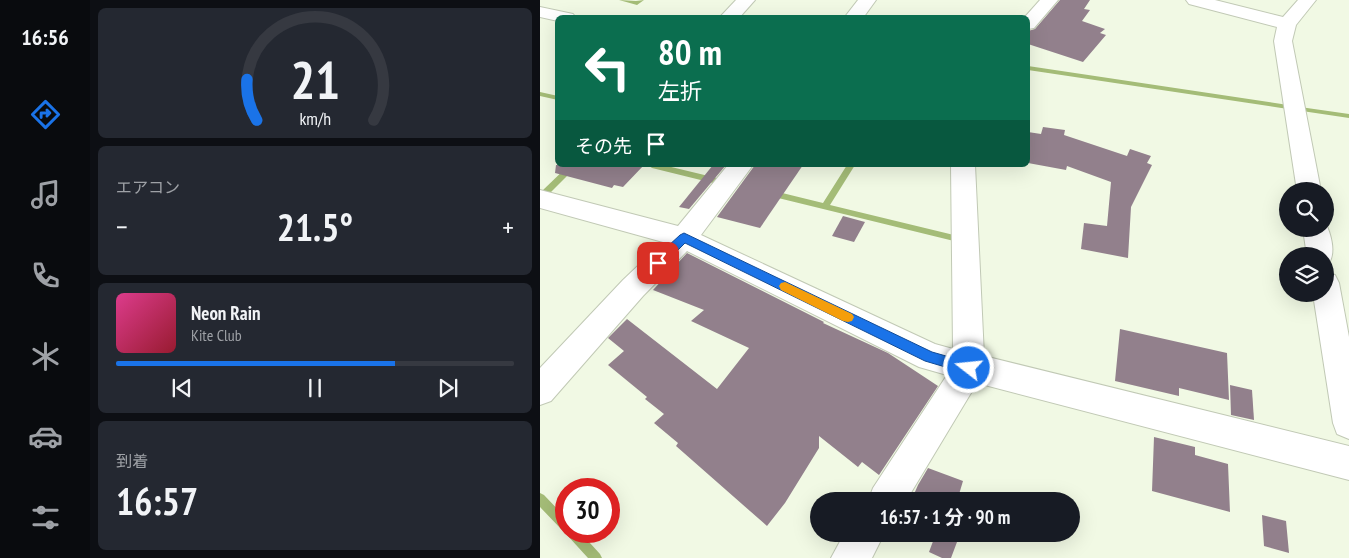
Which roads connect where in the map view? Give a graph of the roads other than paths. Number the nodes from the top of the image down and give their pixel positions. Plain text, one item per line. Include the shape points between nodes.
1 (746, 0) edge
2 (867, 0) edge
3 (1049, 0) edge
4 (1195, 0) edge
5 (1307, 0) edge
6 (540, 12) edge
7 (555, 15) edge
8 (731, 15) edge
9 (855, 15) edge
10 (1030, 22) edge
11 (1288, 24) junction
12 (740, 167) edge
13 (963, 167) edge
14 (1307, 182) edge
15 (540, 199) edge
16 (684, 238) junction
17 (1328, 302) edge
18 (969, 368) junction
19 (540, 390) edge
20 (1349, 423) edge
21 (1349, 463) edge
22 (892, 492) edge
23 (861, 542) edge
24 (850, 558) edge

1 - 8 street
2 - 9 street
3 - 10 street
4 - 11 street
5 - 11 street
6 - 7 street
11 - 14 street via 1283,41
12 - 16 street
13 - 18 street
15 - 16 street
16 - 18 street via 930,357
16 - 19 street via 632,288
17 - 20 street
18 - 21 street
18 - 22 street
23 - 24 street

